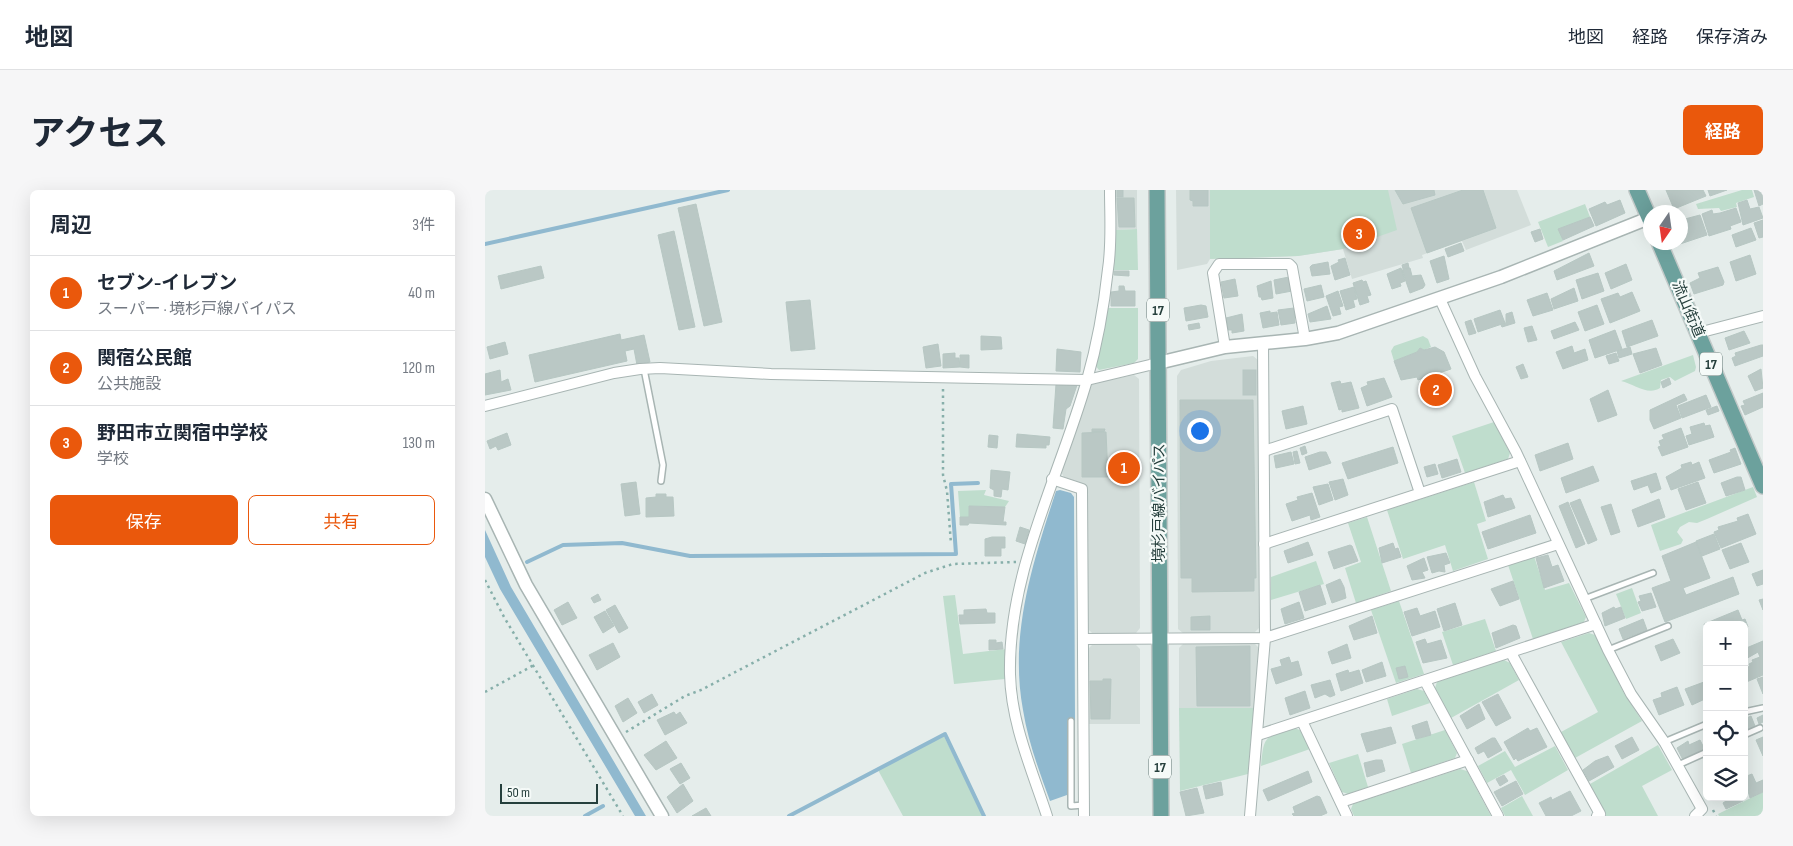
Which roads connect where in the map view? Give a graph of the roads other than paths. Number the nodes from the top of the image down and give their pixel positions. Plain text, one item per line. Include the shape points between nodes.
1 (1109, 190) edge
2 (1157, 190) edge
3 (1637, 190) edge
4 (1644, 205) edge
5 (1643, 223) edge
6 (1662, 250) edge
7 (1440, 299) junction
8 (1763, 316) edge
9 (1698, 333) junction
10 (1305, 339) junction
11 (1263, 344) junction
12 (1225, 347) junction
13 (1158, 363) junction
14 (644, 369) junction
15 (1087, 380) junction
16 (485, 406) edge
17 (1264, 451) junction
18 (1520, 461) junction
19 (1052, 479) junction
20 (661, 481) dead end
21 (1763, 486) edge
22 (1420, 493) junction
23 (485, 499) edge
24 (1265, 544) junction
25 (1558, 544) junction
26 (1653, 573) dead end
27 (1584, 599) junction
28 (1595, 624) junction
29 (1668, 626) dead end
30 (1265, 638) junction
31 (1083, 639) junction
32 (1159, 639) junction
33 (1608, 650) junction
34 (1511, 653) junction
35 (1425, 681) junction
36 (1763, 708) edge
37 (1748, 711) edge
38 (1071, 721) dead end
39 (1302, 721) junction
40 (1703, 726) edge
41 (1760, 728) dead end
42 (1748, 733) edge
43 (1258, 735) junction
44 (1664, 742) junction
45 (1703, 754) edge
46 (1468, 760) junction
47 (1677, 765) junction
48 (1341, 802) junction
49 (1084, 805) junction
50 (661, 816) edge
51 (1047, 816) edge
52 (1084, 816) edge
53 (1161, 816) edge
54 (1251, 816) edge
55 (1347, 816) edge
56 (1499, 816) edge
57 (1597, 816) edge
58 (1695, 816) edge

1 - 15 street via 1108,269
2 - 13 main road, 境杉戸線バイパス / 17
3 - 4 main road
5 - 7 street
6 - 9 main road, 流山街道 / 17
7 - 10 street via 1338,333
7 - 18 street via 1475,376
8 - 9 street
9 - 21 main road, 流山街道 / 17
10 - 11 street
10 - 12 street via 1289,264 1219,264 1213,273
11 - 12 street
11 - 17 street
12 - 13 street
13 - 15 street
13 - 32 main road, 境杉戸線バイパス / 17
14 - 15 street
14 - 16 street via 614,373
14 - 20 lane via 663,465
15 - 19 street
17 - 22 street via 1392,409
17 - 24 street
18 - 22 street
18 - 25 street
19 - 31 street via 1082,489
19 - 51 street via 1015,606 1010,675 1015,714
22 - 24 street
23 - 50 street via 526,585
24 - 30 street
25 - 27 street
25 - 30 street
26 - 27 lane
27 - 28 street
28 - 33 street
28 - 34 street
29 - 33 lane
30 - 32 street
30 - 43 street
31 - 32 street
31 - 49 street
32 - 53 main road, 境杉戸線バイパス / 17
33 - 44 street via 1631,694
34 - 35 street
34 - 57 street via 1599,814
35 - 39 street
35 - 46 street
36 - 37 lane
38 - 49 lane via 1071,806
39 - 43 street
39 - 48 street
40 - 44 lane
41 - 42 lane
43 - 54 street
44 - 47 street
45 - 47 lane
46 - 48 street
46 - 56 street
47 - 58 street via 1702,809
48 - 55 street
49 - 52 street

